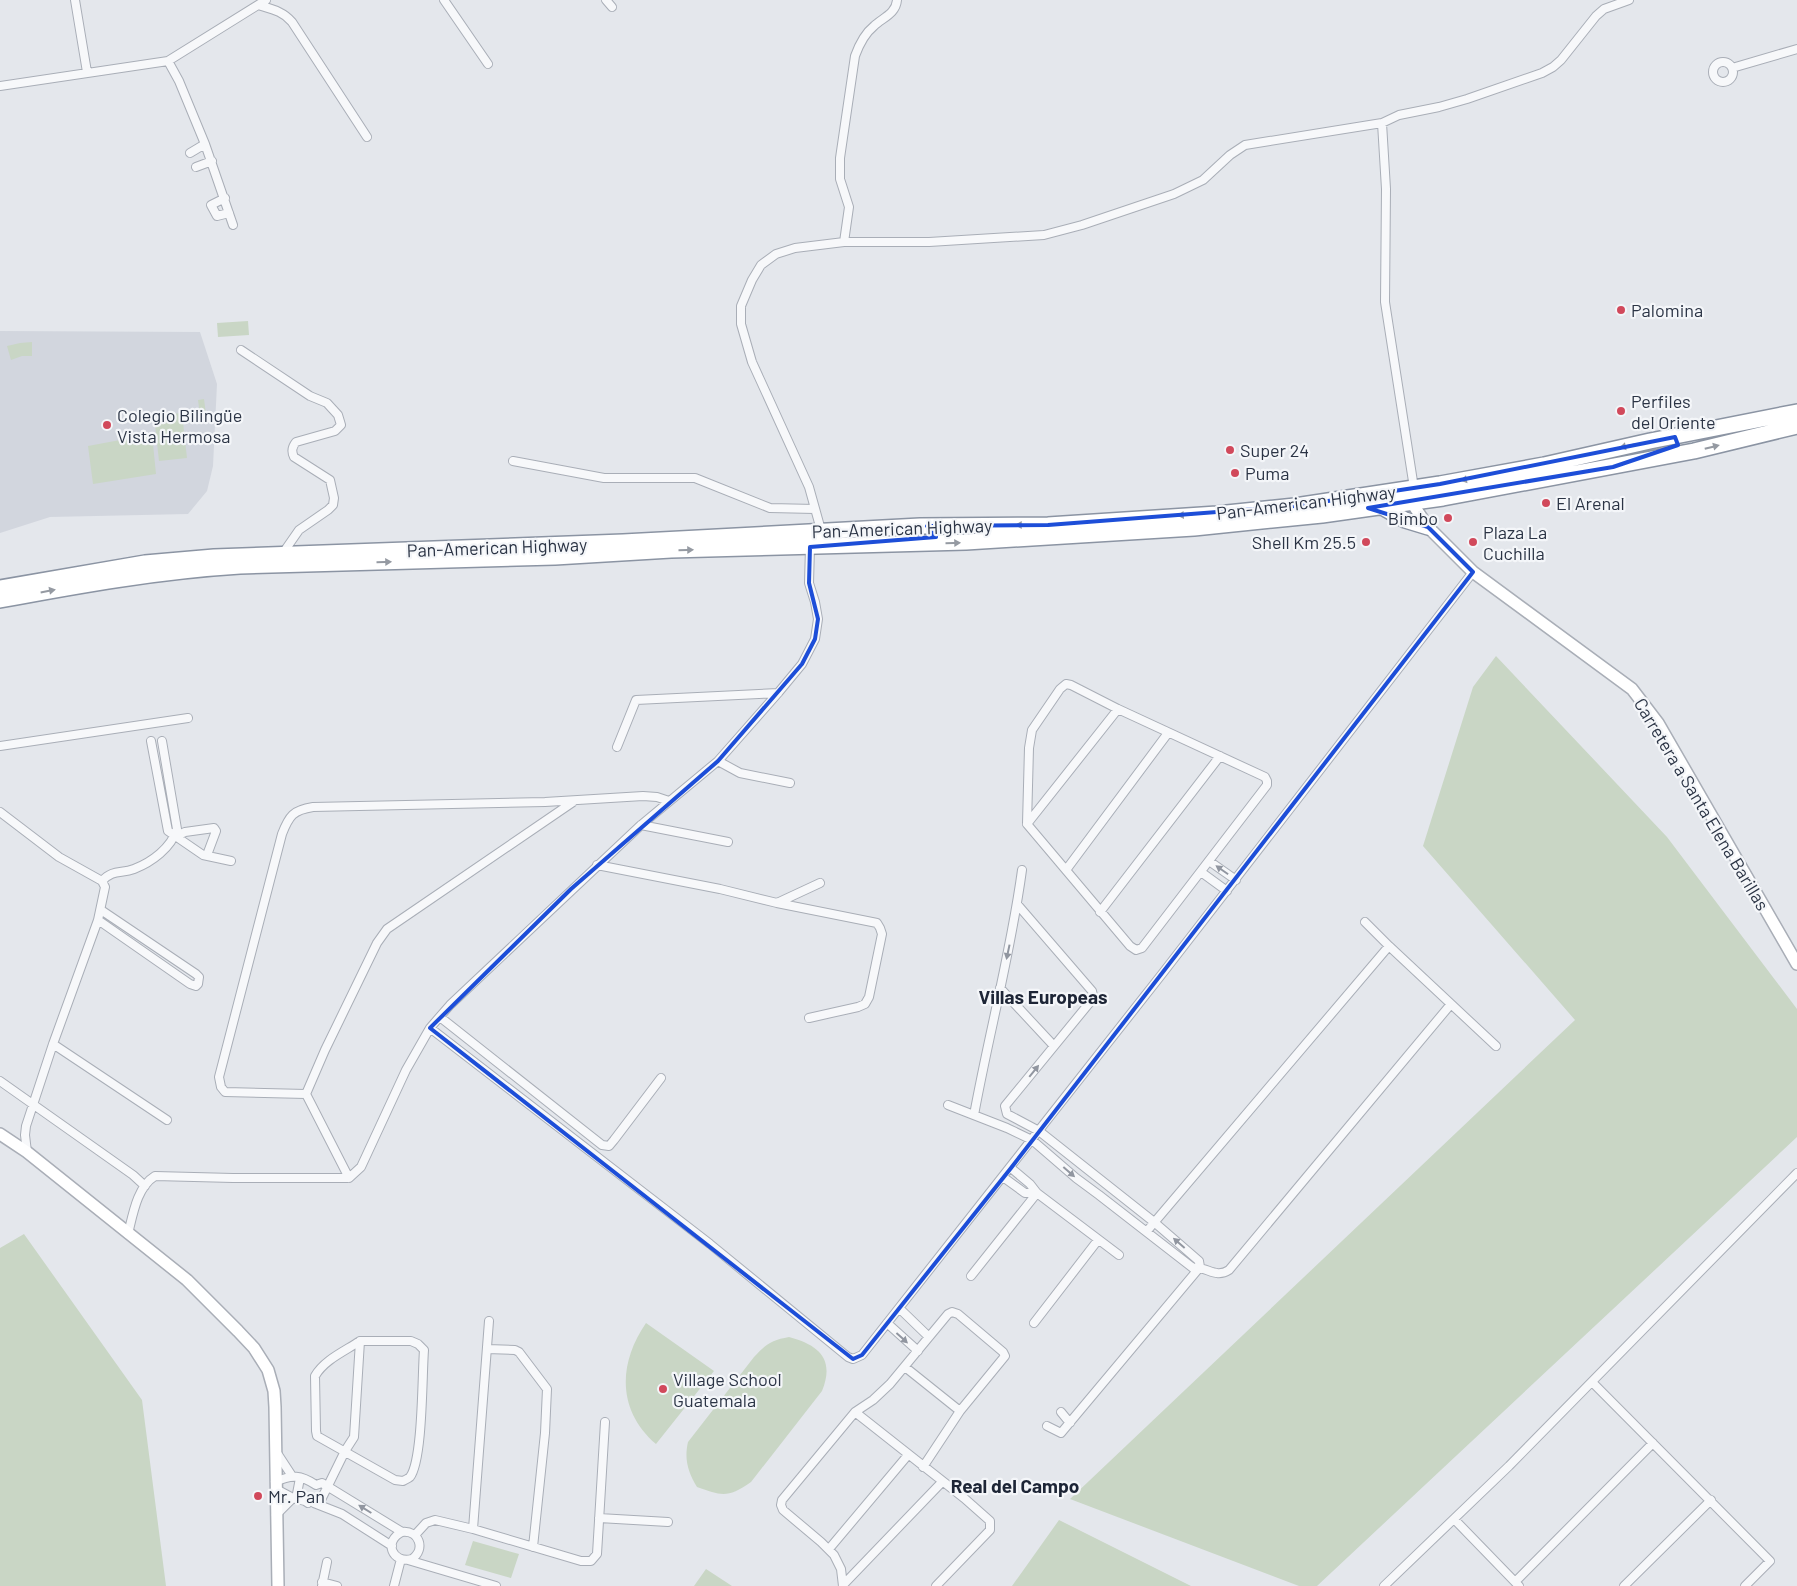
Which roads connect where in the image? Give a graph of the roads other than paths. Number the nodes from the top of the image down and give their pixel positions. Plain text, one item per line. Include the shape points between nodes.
1 (75, 0) edge
2 (266, 0) edge
3 (444, 0) edge
4 (606, 0) edge
5 (897, 0) edge
6 (1629, 0) edge
7 (258, 5) junction
8 (612, 7) dead end
9 (80, 39) junction
10 (72, 41) dead end
11 (1797, 49) edge
12 (168, 62) junction
13 (488, 64) dead end
14 (1732, 68) dead end
15 (87, 72) junction
16 (0, 86) edge
17 (1382, 123) junction
18 (367, 137) dead end
19 (205, 144) junction
20 (190, 153) dead end
21 (212, 161) junction
22 (196, 166) dead end
23 (225, 198) junction
24 (229, 214) junction
25 (233, 225) dead end
26 (844, 242) junction
27 (241, 350) dead end
28 (1797, 412) edge
29 (1797, 426) edge
30 (1675, 437) junction
31 (513, 461) dead end
32 (1612, 467) junction
33 (1416, 497) junction
34 (1382, 507) junction
35 (815, 509) junction
36 (1427, 525) junction
37 (927, 526) junction
38 (821, 530) junction
39 (848, 546) junction
40 (810, 547) junction
41 (282, 554) junction
42 (1473, 572) junction
43 (0, 588) edge
44 (0, 600) edge
45 (778, 694) junction
46 (1118, 709) junction
47 (188, 718) dead end
48 (1168, 732) junction
49 (151, 741) dead end
50 (162, 741) dead end
51 (0, 746) edge
52 (617, 747) dead end
53 (1220, 756) junction
54 (718, 760) junction
55 (790, 783) dead end
56 (169, 784) junction
57 (159, 785) junction
58 (574, 800) junction
59 (669, 801) junction
60 (0, 812) edge
61 (1027, 824) junction
62 (641, 825) junction
63 (174, 837) junction
64 (728, 842) dead end
65 (207, 855) junction
66 (231, 861) dead end
67 (1209, 861) junction
68 (597, 865) junction
69 (1022, 870) dead end
70 (1066, 870) junction
71 (1200, 872) junction
72 (1236, 880) junction
73 (102, 881) junction
74 (820, 883) dead end
75 (1227, 891) junction
76 (777, 903) junction
77 (1017, 904) junction
78 (101, 910) junction
79 (1100, 912) junction
80 (98, 920) junction
81 (1365, 922) dead end
82 (1389, 946) junction
83 (1797, 964) edge
84 (1000, 988) junction
85 (1451, 1004) junction
86 (440, 1017) junction
87 (809, 1018) dead end
88 (430, 1028) junction
89 (53, 1044) junction
90 (1054, 1046) junction
91 (1496, 1046) dead end
92 (661, 1078) dead end
93 (0, 1081) edge
94 (306, 1094) junction
95 (33, 1104) junction
96 (948, 1105) dead end
97 (974, 1116) junction
98 (1014, 1116) junction
99 (167, 1120) dead end
100 (1007, 1128) junction
101 (1039, 1132) junction
102 (0, 1134) edge
103 (1032, 1140) junction
104 (27, 1152) junction
105 (1010, 1168) junction
106 (1797, 1173) edge
107 (1003, 1177) junction
108 (350, 1178) junction
109 (1106, 1185) junction
110 (144, 1186) junction
111 (1037, 1193) junction
112 (1100, 1194) junction
113 (1154, 1222) junction
114 (1147, 1231) junction
115 (128, 1234) junction
116 (1098, 1240) junction
117 (1119, 1255) dead end
118 (1200, 1267) junction
119 (971, 1276) dead end
120 (899, 1308) junction
121 (488, 1321) dead end
122 (887, 1324) junction
123 (1034, 1324) dead end
124 (929, 1337) junction
125 (360, 1341) junction
126 (487, 1349) junction
127 (918, 1351) junction
128 (906, 1367) junction
129 (1592, 1382) junction
130 (960, 1411) junction
131 (855, 1412) junction
132 (1061, 1412) dead end
133 (605, 1422) dead end
134 (1070, 1423) junction
135 (1047, 1426) dead end
136 (1652, 1443) junction
137 (275, 1450) junction
138 (345, 1451) junction
139 (908, 1455) junction
140 (923, 1467) junction
141 (296, 1477) junction
142 (942, 1482) junction
143 (326, 1485) junction
144 (276, 1486) junction
145 (294, 1498) junction
146 (1710, 1500) junction
147 (317, 1504) junction
148 (276, 1515) junction
149 (599, 1518) junction
150 (1454, 1519) junction
151 (668, 1522) dead end
152 (473, 1529) junction
153 (402, 1532) junction
154 (415, 1535) junction
155 (392, 1546) junction
156 (533, 1546) junction
157 (829, 1549) junction
158 (404, 1560) junction
159 (327, 1562) dead end
160 (322, 1584) edge
161 (1517, 1584) edge
162 (843, 1585) edge
163 (278, 1586) edge
164 (337, 1586) edge
165 (394, 1586) edge
166 (496, 1586) edge
167 (936, 1586) edge
168 (1384, 1586) edge
169 (1624, 1586) edge
170 (1745, 1586) edge

1 - 9 street
2 - 7 street
3 - 13 street
4 - 8 street
5 - 26 street via 892,12 861,41 855,56 840,158 840,179 849,208
6 - 17 street via 1604,9 1553,67 1494,90 1399,115
7 - 12 street
7 - 18 street via 278,11 292,22
9 - 10 street
9 - 15 street
11 - 14 street
12 - 15 street
12 - 19 street
15 - 16 street
17 - 26 street via 1245,145 1203,180 1174,194 1044,235 930,242
17 - 33 street via 1386,189 1385,302
19 - 20 street
19 - 21 street
21 - 22 street
21 - 23 street
23 - 24 street
23 - 24 street via 211,205 217,216
24 - 25 street
26 - 35 street via 795,248 776,254 761,265 741,306 741,324 752,362 809,487
27 - 41 street via 310,396 327,403 340,420 341,425 335,431 296,442 292,449 294,456 330,480 334,498 328,510 299,530
28 - 30 highway, Pan-American Highway
32 -> 29 highway, Pan-American Highway
30 - 32 highway via 1676,447 1628,459
30 -> 33 highway, Pan-American Highway
31 - 35 street via 604,478 695,478 770,508
32 - 33 highway, Pan-American Highway
33 - 34 highway, Pan-American Highway
33 - 36 highway
33 -> 37 highway, Pan-American Highway via 1133,520 1048,525
34 - 36 highway via 1405,520
39 -> 34 highway, Pan-American Highway via 1194,528
35 - 38 street
36 - 42 main road, Carretera a Santa Elena Barillas
37 - 38 highway, Pan-American Highway
37 - 39 highway via 931,538 872,540
38 - 41 highway, Pan-American Highway via 623,542
39 - 40 highway, Pan-American Highway
44 -> 40 highway, Pan-American Highway via 194,569
40 - 45 street via 809,583 818,620 815,639 802,664
41 - 43 highway, Pan-American Highway via 145,563
42 - 72 street
42 - 83 main road, Carretera a Santa Elena Barillas via 1632,689 1658,723
45 - 52 street via 636,700
45 - 54 street
46 - 48 street
46 - 61 street
46 - 61 street via 1072,685 1060,688 1032,730
47 - 51 street
48 - 53 street
48 - 70 street
49 - 57 street
50 - 56 street
53 - 67 street via 1265,777 1267,786
53 - 79 street
54 - 55 street via 740,773
54 - 59 street
56 - 57 street
56 - 63 street via 177,829
57 - 63 street via 168,831
58 - 59 street via 643,796
58 - 94 street via 387,929 377,943
58 - 94 street via 313,807 303,808 289,817 219,1076 224,1092
59 - 62 street
60 - 73 street via 59,857
61 - 70 street
62 - 64 street
62 - 68 street
63 - 65 street
63 - 65 street via 214,828 216,831
63 - 73 street via 153,859 133,870 114,872
65 - 66 street
67 - 71 street
72 -> 67 street
68 - 76 street
68 - 86 street
69 - 77 street
70 - 79 street
71 - 75 street
71 - 79 street via 1142,948 1136,950 1130,946
72 - 75 street
73 - 78 street via 105,887
74 - 76 street
75 - 101 street
76 - 87 street via 877,923 882,934 865,1004
77 -> 84 street
77 - 90 street via 1093,993 1091,1001
78 - 80 street
78 - 80 street via 196,974 198,984 190,984
80 - 89 street
81 - 82 street
82 - 85 street
82 - 113 street
84 - 90 street
84 - 97 street
85 - 91 street
85 - 118 street via 1229,1270 1218,1274
86 - 88 street
86 - 92 street via 602,1145 609,1146
88 - 108 street via 406,1070 361,1167
88 - 122 street via 710,1244 848,1357 862,1356
89 - 95 street
89 - 99 street
98 -> 90 street via 1008,1114 1005,1106
93 - 95 street
94 - 108 street
95 - 104 street via 25,1135
95 - 110 street
96 - 97 street
97 - 100 street
98 - 100 street
98 - 101 street
100 - 103 street
101 - 103 street
101 - 109 street
102 - 104 main road
103 - 105 street
103 -> 112 street
104 - 115 main road
105 - 107 street
105 - 111 street
106 - 129 street
107 - 111 street via 1025,1192
107 - 120 street
108 - 110 street via 155,1176
109 - 112 street
109 - 113 street
110 - 115 street
111 - 116 street
111 - 119 street
112 - 114 street
113 - 114 street
118 -> 113 street via 1199,1261
114 - 118 street via 1193,1268
115 - 137 main road via 187,1280 254,1348 268,1370 274,1391
116 - 117 street
116 - 123 street
118 - 134 street
120 - 122 street
120 - 124 street
121 - 126 street
122 -> 127 street
124 - 127 street
124 - 130 street via 952,1312 1004,1353 1004,1358
125 - 138 street via 354,1437
125 - 138 street via 334,1358 318,1372 314,1381 317,1436
125 - 138 street via 411,1341 424,1350 420,1441 410,1478 403,1481 395,1480
126 - 152 street
126 - 156 street via 519,1352 548,1389
127 - 128 street
128 - 130 street
128 - 131 street via 873,1400
129 - 136 street
129 - 150 street
130 - 140 street
131 - 139 street
131 - 157 street via 781,1503 783,1510
132 - 134 street
133 - 149 street
134 - 135 street via 1061,1433
136 - 146 street
136 - 161 street
137 - 141 street
137 - 144 main road
138 - 143 street
139 - 140 street
139 - 157 street
140 - 142 street
141 - 143 street via 316,1485
141 - 144 street via 286,1477
141 - 145 street
142 - 162 street
142 - 167 street via 988,1519 991,1527
143 - 147 street
153 -> 143 street
144 - 145 street
144 - 148 main road
145 - 147 street via 309,1505
145 - 148 street
146 - 169 street
146 - 170 street via 1770,1561
147 - 155 street via 342,1514
148 - 163 main road
149 - 151 street
149 - 156 street via 597,1554 591,1560 581,1561
150 - 161 street
150 - 168 street
152 - 154 street via 436,1520 426,1523
152 - 156 street
153 - 154 street
153 - 155 street via 394,1537
154 - 158 street via 420,1543 419,1552 412,1559
155 - 158 street via 395,1555
157 - 162 street via 841,1569
158 - 165 street
158 - 166 street
159 - 160 street
160 - 164 street

